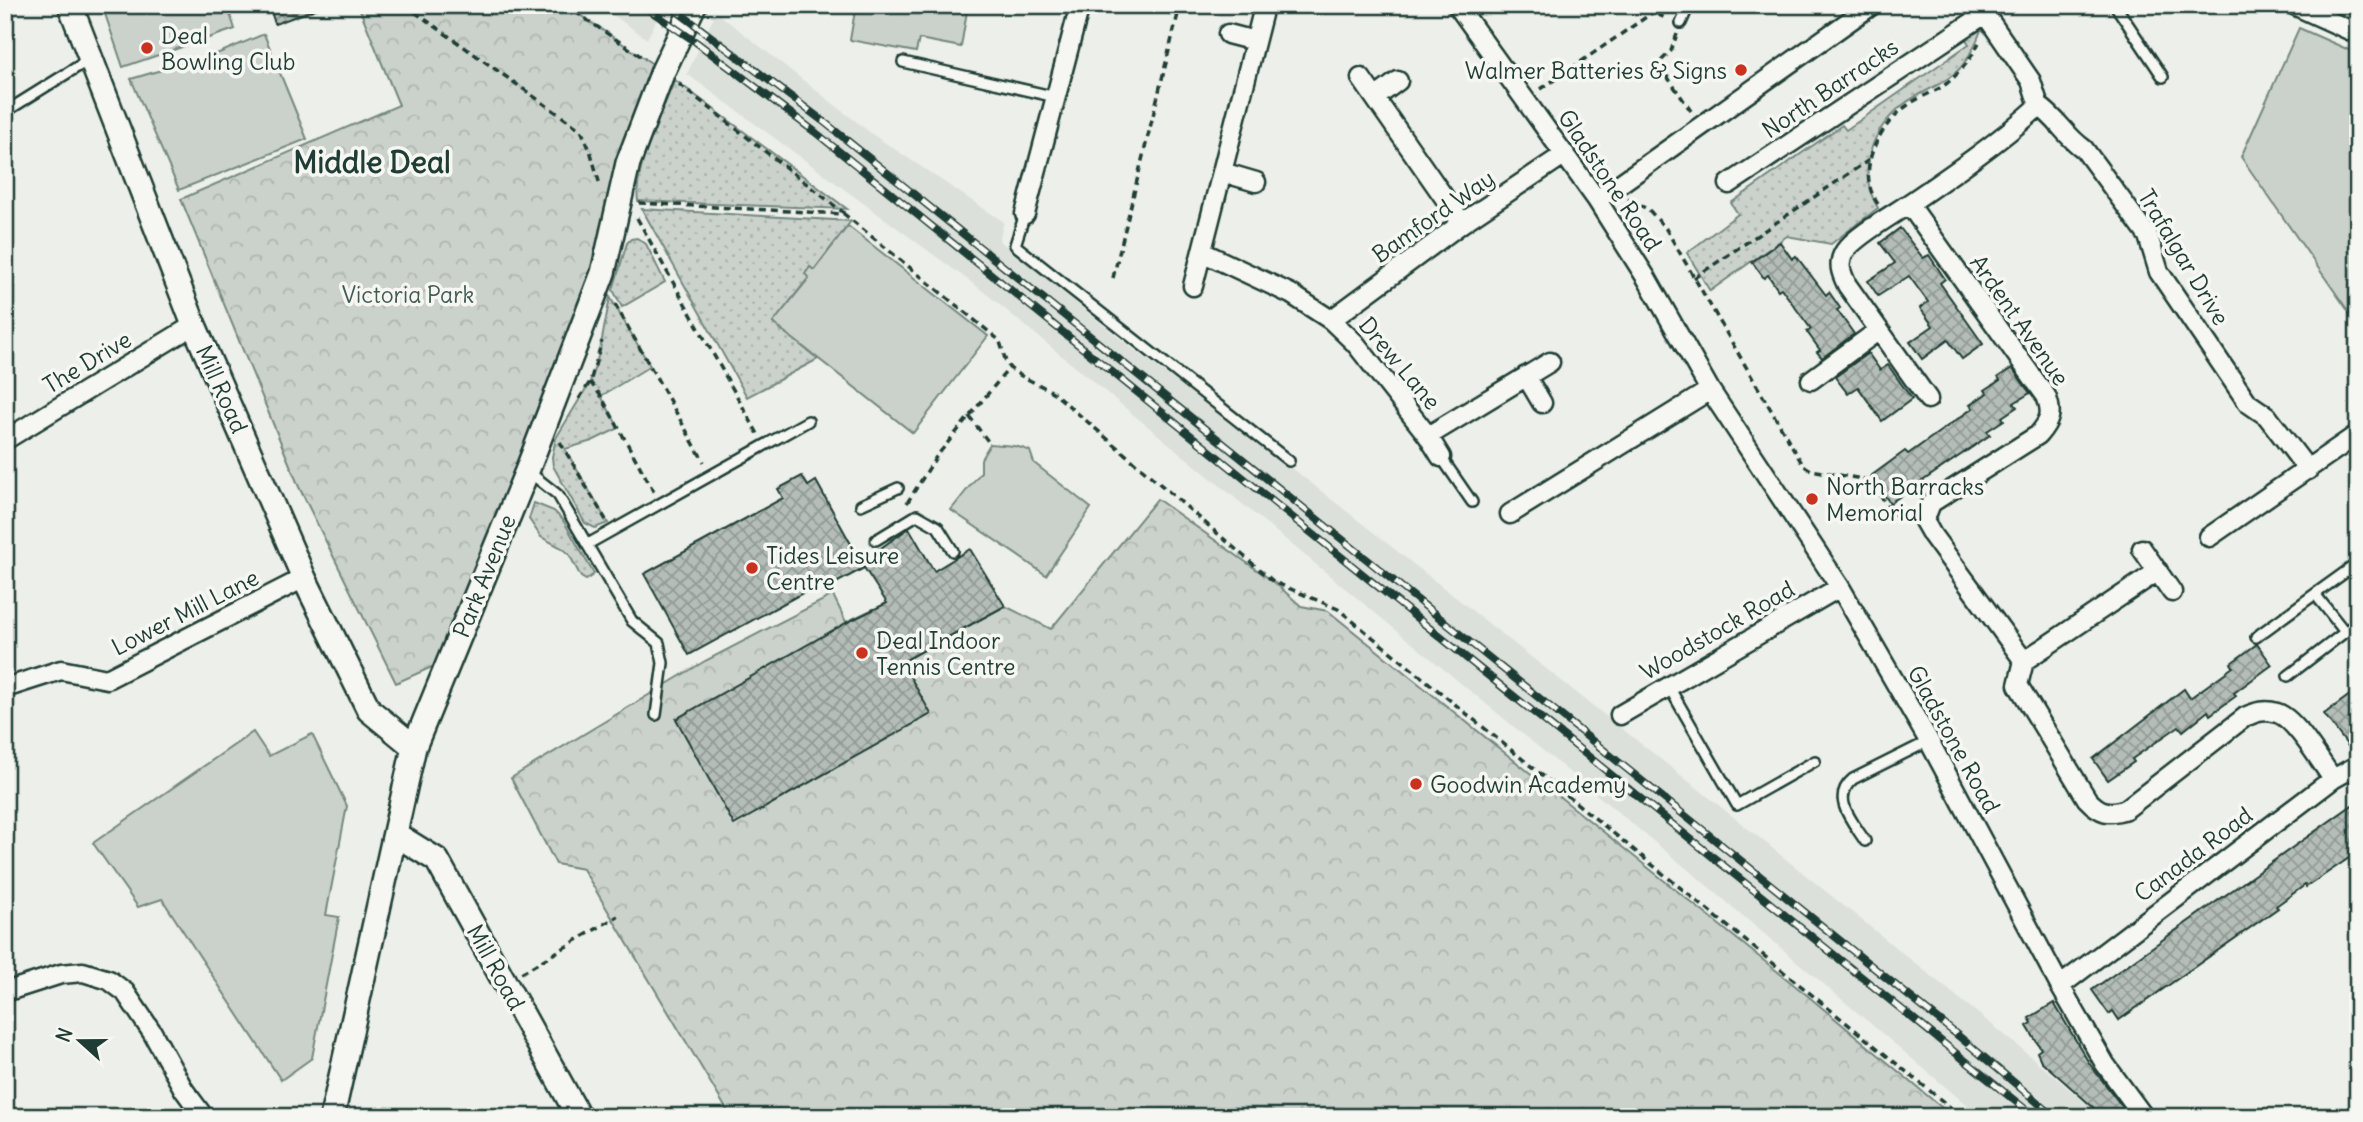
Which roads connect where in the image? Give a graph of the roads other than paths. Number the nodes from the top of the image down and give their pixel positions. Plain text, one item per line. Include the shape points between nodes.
1 (70, 5) edge
2 (694, 5) edge
3 (1080, 5) edge
4 (1457, 5) edge
5 (1689, 5) edge
6 (1872, 5) edge
7 (2115, 5) edge
8 (2294, 5) edge
9 (1987, 10) edge
10 (1262, 15) dead end
11 (1681, 23) road end
12 (1228, 34) dead end
13 (2358, 34) edge
14 (1255, 41) junction
15 (91, 58) junction
16 (903, 62) dead end
17 (2163, 77) dead end
18 (1361, 78) dead end
19 (1398, 81) dead end
20 (1056, 97) junction
21 (1375, 98) junction
22 (2039, 106) junction
23 (5, 112) edge
24 (1565, 154) junction
25 (1222, 172) junction
26 (1255, 182) dead end
27 (1729, 184) dead end
28 (1909, 204) junction
29 (1600, 206) junction
30 (1025, 214) joint
31 (1462, 223) junction
32 (1202, 252) junction
33 (1193, 286) dead end
34 (1331, 320) junction
35 (194, 325) junction
36 (1878, 330) junction
37 (1550, 362) dead end
38 (1526, 376) junction
39 (1811, 380) dead end
40 (1710, 390) junction
41 (1928, 400) dead end
42 (1542, 403) dead end
43 (808, 422) dead end
44 (2358, 434) edge
45 (1428, 436) junction
46 (5, 440) edge
47 (1441, 457) joint
48 (1289, 461) dead end
49 (2308, 470) junction
50 (527, 471) junction
51 (898, 488) dead end
52 (1472, 502) dead end
53 (861, 505) dead end
54 (1510, 514) dead end
55 (2209, 537) dead end
56 (876, 540) dead end
57 (588, 544) junction
58 (2142, 549) dead end
59 (953, 551) dead end
60 (2358, 563) edge
61 (2158, 571) junction
62 (304, 578) junction
63 (1840, 587) junction
64 (2172, 592) dead end
65 (2315, 594) junction
66 (2358, 622) edge
67 (2346, 632) junction
68 (2256, 637) dead end
69 (2024, 661) junction
70 (2288, 676) dead end
71 (1669, 687) junction
72 (5, 688) edge
73 (656, 715) dead end
74 (1620, 715) dead end
75 (1929, 741) junction
76 (414, 747) junction
77 (1815, 761) dead end
78 (2358, 765) edge
79 (2333, 779) junction
80 (395, 834) junction
81 (1865, 841) dead end
82 (2060, 986) junction
83 (5, 992) edge
84 (204, 1117) edge
85 (332, 1117) edge
86 (579, 1117) edge
87 (2144, 1117) edge

1 - 15 street, Mill Road
2 - 50 street, Park Avenue via 628,163 626,202 603,273
3 - 20 street
4 - 24 street, Gladstone Road
5 - 11 lane
6 - 29 street
7 - 17 lane
8 - 13 street
9 - 22 street via 2031,81
9 - 27 street, North Barracks
10 - 14 street
12 - 14 street
14 - 25 street
15 - 23 lane
15 - 35 street, Mill Road
16 - 20 lane
18 - 21 street
19 - 21 street
20 - 30 street
21 - 31 street
22 - 28 street
22 - 49 street, Trafalgar Drive via 2084,149 2124,203 2148,236 2159,272 2248,403 2267,416
24 - 29 street, Gladstone Road
24 - 31 street, Bamford Way
25 - 26 street
25 - 32 street
28 - 36 street via 1846,248 1840,264 1847,285
28 - 69 street, Ardent Avenue via 2052,410 2038,435 1931,503 1924,521
29 - 40 street, Gladstone Road
30 - 48 lane via 1015,245
31 - 34 street, Bamford Way
32 - 33 street
32 - 34 street, Drew Lane via 1291,294
34 - 45 street, Drew Lane via 1355,343
35 - 46 street, The Drive
35 - 62 street, Mill Road
36 - 39 street
36 - 41 street
37 - 38 street
38 - 42 street
38 - 45 street
40 - 54 street
40 - 63 street, Gladstone Road
43 - 57 lane
44 - 49 street
45 - 47 street, Drew Lane
47 - 52 lane
49 - 55 street
50 - 57 lane via 558,495
50 - 76 street, Park Avenue
51 - 53 lane
56 - 59 lane via 917,515 938,527
57 - 73 lane via 632,621 659,643 663,663
58 - 61 street
60 - 65 lane
61 - 64 street
61 - 69 street
62 - 72 street, Lower Mill Lane via 107,679 61,670
62 - 76 street, Mill Road via 369,710
63 - 71 street, Woodstock Road
63 - 75 street, Gladstone Road
65 - 67 lane
65 - 68 lane
66 - 67 lane
67 - 70 lane
69 - 79 street via 2018,685 2097,810 2112,814 2126,809 2245,717 2260,711 2289,720
71 - 74 street, Woodstock Road
71 - 77 lane via 1737,805
75 - 81 lane via 1845,785 1844,806
75 - 82 street, Gladstone Road
76 - 80 street, Park Avenue
78 - 79 street, Canada Road
79 - 82 street, Canada Road
80 - 85 street, Park Avenue
80 - 86 street, Mill Road via 437,860
82 - 87 street, Gladstone Road via 2105,1064
83 - 84 street via 61,974 83,972 109,980 125,992

